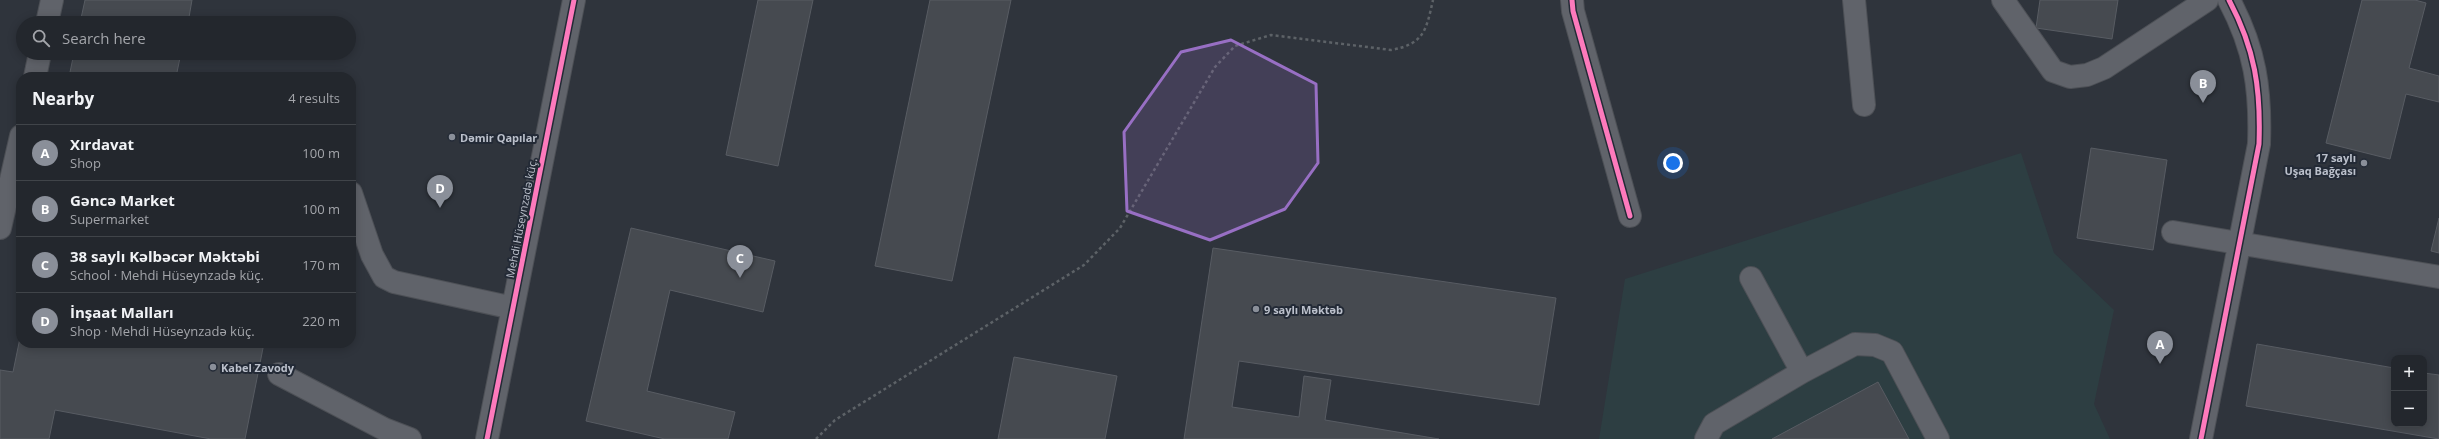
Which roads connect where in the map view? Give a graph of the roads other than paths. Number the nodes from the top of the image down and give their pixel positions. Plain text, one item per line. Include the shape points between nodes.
1 (52, 0) edge
2 (574, 0) edge
3 (1572, 0) edge
4 (1854, 0) edge
5 (2002, 0) edge
6 (2207, 0) edge
7 (2229, 0) edge
8 (49, 16) edge
9 (39, 60) edge
10 (36, 72) edge
11 (1864, 105) dead end
12 (16, 158) edge
13 (356, 208) edge
14 (1630, 216) dead end
15 (0, 228) edge
16 (2173, 232) dead end
17 (2241, 242) junction
18 (2439, 277) edge
19 (1751, 278) dead end
20 (513, 308) junction
21 (1802, 372) junction
22 (279, 374) dead end
23 (410, 439) edge
24 (487, 439) edge
25 (1706, 439) edge
26 (1938, 439) edge
27 (2201, 439) edge

1 - 8 street
2 - 20 street, Mehdi Hüseynzadə küç.
3 - 14 street
4 - 11 street
5 - 6 street via 2053,71 2070,77 2104,68
7 - 17 street via 2254,62 2260,108 2259,144
9 - 10 street
12 - 15 street
13 - 20 street via 372,254 384,277 394,282
16 - 17 street
17 - 18 street
17 - 27 street
19 - 21 street
20 - 24 street, Mehdi Hüseynzadə küç.
21 - 25 street via 1714,424
21 - 26 street via 1855,344 1875,345 1892,352
22 - 23 street via 384,430

